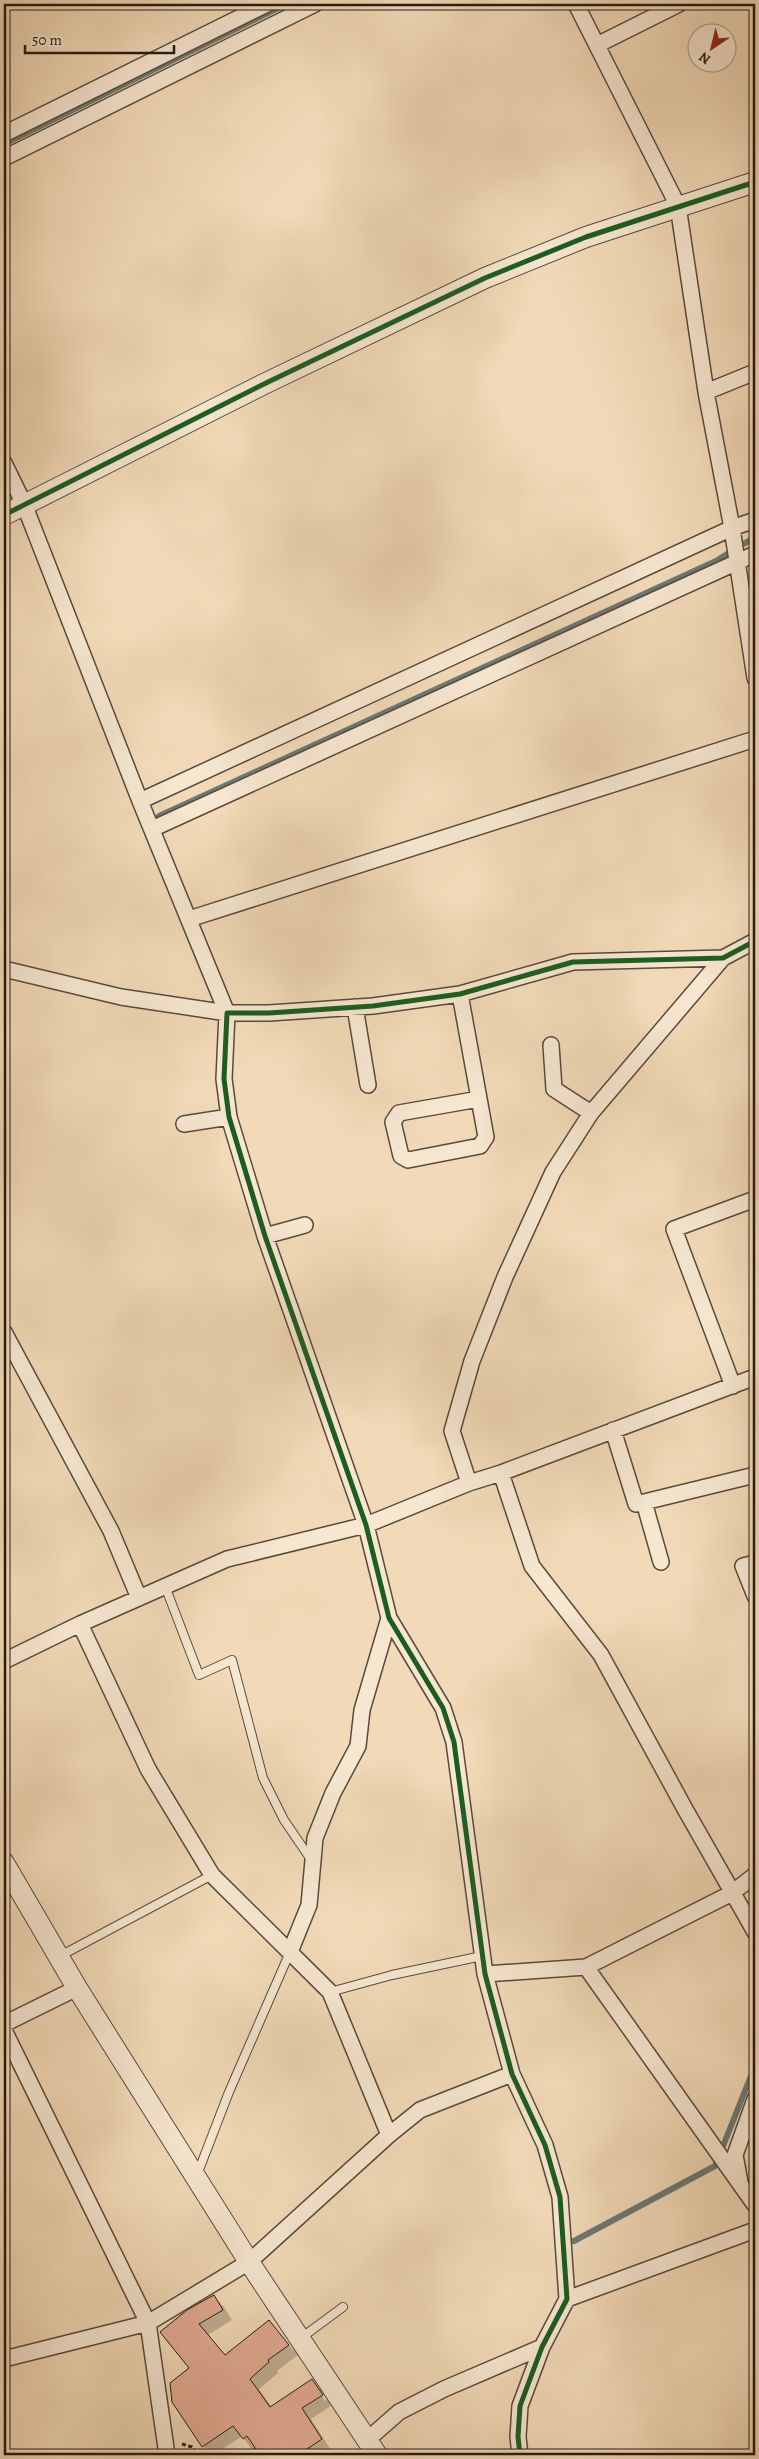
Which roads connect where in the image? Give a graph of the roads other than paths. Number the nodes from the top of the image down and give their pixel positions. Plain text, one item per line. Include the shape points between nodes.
1 (267, 4) edge
2 (316, 4) edge
3 (576, 4) edge
4 (679, 4) edge
5 (597, 45) junction
6 (4, 134) edge
7 (4, 158) edge
8 (755, 182) edge
9 (678, 206) junction
10 (755, 372) edge
11 (706, 392) junction
12 (4, 463) edge
13 (24, 504) junction
14 (4, 515) edge
15 (755, 520) edge
16 (732, 532) junction
17 (755, 554) edge
18 (736, 564) junction
19 (755, 678) edge
20 (755, 740) edge
21 (140, 801) junction
22 (152, 829) junction
23 (189, 919) junction
24 (755, 941) edge
25 (723, 958) junction
26 (4, 968) edge
27 (460, 994) junction
28 (355, 1007) junction
29 (227, 1013) junction
30 (552, 1045) dead end
31 (368, 1085) dead end
32 (479, 1099) junction
33 (591, 1113) junction
34 (229, 1117) junction
35 (184, 1124) dead end
36 (755, 1199) edge
37 (305, 1225) dead end
38 (265, 1236) junction
39 (4, 1332) edge
40 (755, 1377) edge
41 (733, 1386) junction
42 (613, 1430) junction
43 (501, 1473) junction
44 (755, 1475) edge
45 (469, 1483) junction
46 (644, 1502) junction
47 (366, 1525) junction
48 (661, 1562) dead end
49 (755, 1563) edge
50 (165, 1586) junction
51 (755, 1596) edge
52 (138, 1598) junction
53 (389, 1618) junction
54 (80, 1624) junction
55 (4, 1661) edge
56 (312, 1861) junction
57 (4, 1863) edge
58 (212, 1875) junction
59 (755, 1875) edge
60 (732, 1893) junction
61 (755, 1932) edge
62 (290, 1952) junction
63 (482, 1956) junction
64 (59, 1957) junction
65 (586, 1966) junction
66 (485, 1974) junction
67 (77, 1988) junction
68 (330, 1992) junction
69 (4, 2024) edge
70 (4, 2030) edge
71 (512, 2074) junction
72 (755, 2099) edge
73 (388, 2135) junction
74 (196, 2177) junction
75 (740, 2186) junction
76 (755, 2205) edge
77 (755, 2230) edge
78 (249, 2262) junction
79 (567, 2299) junction
80 (343, 2307) dead end
81 (148, 2323) junction
82 (299, 2339) junction
83 (542, 2347) junction
84 (4, 2358) edge
85 (371, 2448) edge
86 (167, 2455) edge
87 (520, 2455) edge

1 - 6 street
2 - 7 street
3 - 5 street
4 - 5 street
5 - 9 street
8 - 9 street
9 - 11 street
9 - 13 street via 586,237 486,278
10 - 11 street
11 - 16 street
12 - 13 street
13 - 14 street
13 - 21 street
15 - 16 street
16 - 18 street
16 - 21 street
17 - 18 street
18 - 19 street
18 - 22 street
20 - 23 street
21 - 22 street
22 - 23 street
23 - 29 street
24 - 25 street
25 - 27 street via 573,962
25 - 33 street
26 - 29 street via 121,997
27 - 28 street
27 - 32 street
28 - 29 street
28 - 31 street
29 - 34 street via 224,1079
30 - 33 street via 554,1089
32 - 32 street via 486,1137 480,1146 408,1160 401,1156 393,1122 399,1113
33 - 45 street via 552,1172 472,1360 452,1431
34 - 35 street
34 - 38 street
36 - 41 street via 674,1229
37 - 38 street
38 - 47 street
39 - 52 street via 111,1531
40 - 41 street
41 - 42 street
42 - 43 street
42 - 46 street via 636,1504
43 - 45 street
43 - 60 street via 532,1566 601,1655
44 - 46 street
45 - 47 street
46 - 48 street
47 - 50 street via 227,1559
47 - 53 street
49 - 51 street via 743,1566
50 - 52 street
50 - 56 lane via 199,1675 232,1660 263,1778 284,1820
52 - 54 street
53 - 56 street via 362,1710 358,1746 333,1793 315,1838
53 - 63 street via 443,1708 454,1742
54 - 55 street
54 - 58 street via 148,1769
56 - 62 street via 309,1905
57 - 64 street
58 - 62 street
58 - 64 lane
59 - 60 street
60 - 61 street
60 - 65 street
62 - 68 street
62 - 74 lane
63 - 66 street
63 - 68 lane
64 - 67 street
65 - 66 street
65 - 75 street
66 - 71 street
67 - 69 street
67 - 74 street
68 - 73 street
70 - 81 street
71 - 73 street via 420,2110
71 - 79 street via 545,2145 560,2197
72 - 75 street via 735,2155
73 - 78 street
74 - 78 street
75 - 76 street
77 - 79 street
78 - 81 street
78 - 82 street
79 - 83 street
80 - 82 lane
81 - 84 street
81 - 86 street
82 - 85 street
83 - 85 street via 399,2412
83 - 87 street via 520,2406

